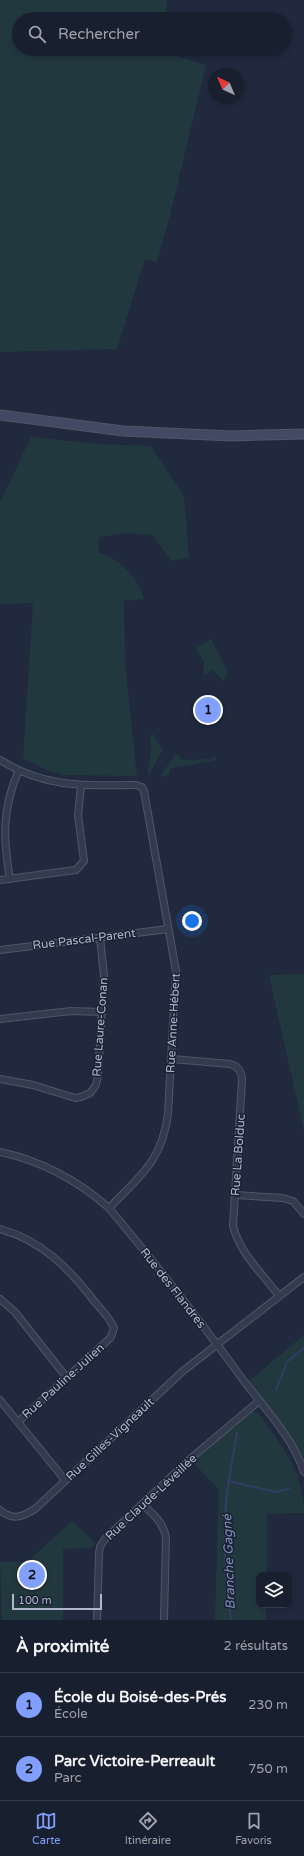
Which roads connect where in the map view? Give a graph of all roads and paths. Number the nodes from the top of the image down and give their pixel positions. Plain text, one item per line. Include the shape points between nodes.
1 (0, 412) edge
2 (0, 415) edge
3 (11, 416) junction
4 (304, 434) edge
5 (0, 760) edge
6 (19, 770) junction
7 (81, 786) junction
8 (10, 879) junction
9 (0, 880) edge
10 (168, 929) junction
11 (100, 937) junction
12 (0, 950) edge
13 (102, 1012) junction
14 (0, 1019) edge
15 (172, 1059) junction
16 (0, 1079) edge
17 (0, 1152) edge
18 (236, 1195) junction
19 (110, 1208) junction
20 (304, 1214) edge
21 (0, 1229) edge
22 (304, 1277) edge
23 (279, 1296) junction
24 (0, 1299) edge
25 (217, 1344) junction
26 (67, 1378) junction
27 (0, 1400) edge
28 (259, 1401) junction
29 (18, 1422) junction
30 (304, 1472) edge
31 (65, 1480) junction
32 (142, 1504) junction
33 (0, 1510) edge
34 (97, 1620) edge
35 (164, 1620) edge

1 - 3 main road
2 - 3 main road
3 - 4 main road via 123,431 231,436
5 - 6 street
6 - 7 street via 51,782
6 - 8 street via 9,796 4,825
7 - 8 street via 78,815 84,855 81,866 68,872
7 - 10 street, Rue Anne-Hébert via 136,785 143,788
8 - 9 street
10 - 11 street, Rue Pascal-Parent
10 - 15 street, Rue Anne-Hébert via 176,971
11 - 12 street, Rue Pascal-Parent
11 - 13 street, Rue Laure-Conan via 104,976
13 - 14 street via 71,1011
13 - 16 street, Rue Laure-Conan via 97,1081 94,1089 86,1096 70,1097 33,1085
15 - 18 street, Rue La Bolduc via 230,1064 239,1070 242,1080
15 - 19 street, Rue Anne-Hébert via 168,1114 161,1144 147,1169
17 - 19 street, Rue des Flandres via 44,1165 70,1178
18 - 20 street via 283,1198 295,1203
18 - 23 street, Rue La Bolduc via 233,1223 236,1238
19 - 25 street, Rue des Flandres
21 - 26 street, Rue Pauline-Julien via 14,1232 36,1244 64,1264 114,1328 111,1337
22 - 23 street, Rue Gilles-Vigneault
23 - 25 street, Rue Gilles-Vigneault
24 - 26 street via 16,1312
25 - 28 street, Rue des Flandres
25 - 31 street, Rue Gilles-Vigneault
26 - 29 street, Rue Pauline-Julien
27 - 29 street
28 - 30 street, Rue des Flandres via 287,1439
28 - 32 street, Rue Claude-Léveillée via 190,1459
29 - 31 street
31 - 33 street, Rue Gilles-Vigneault via 23,1517 12,1518
32 - 34 street, Rue Claude-Léveillée via 105,1539 100,1547
32 - 35 street via 165,1529

